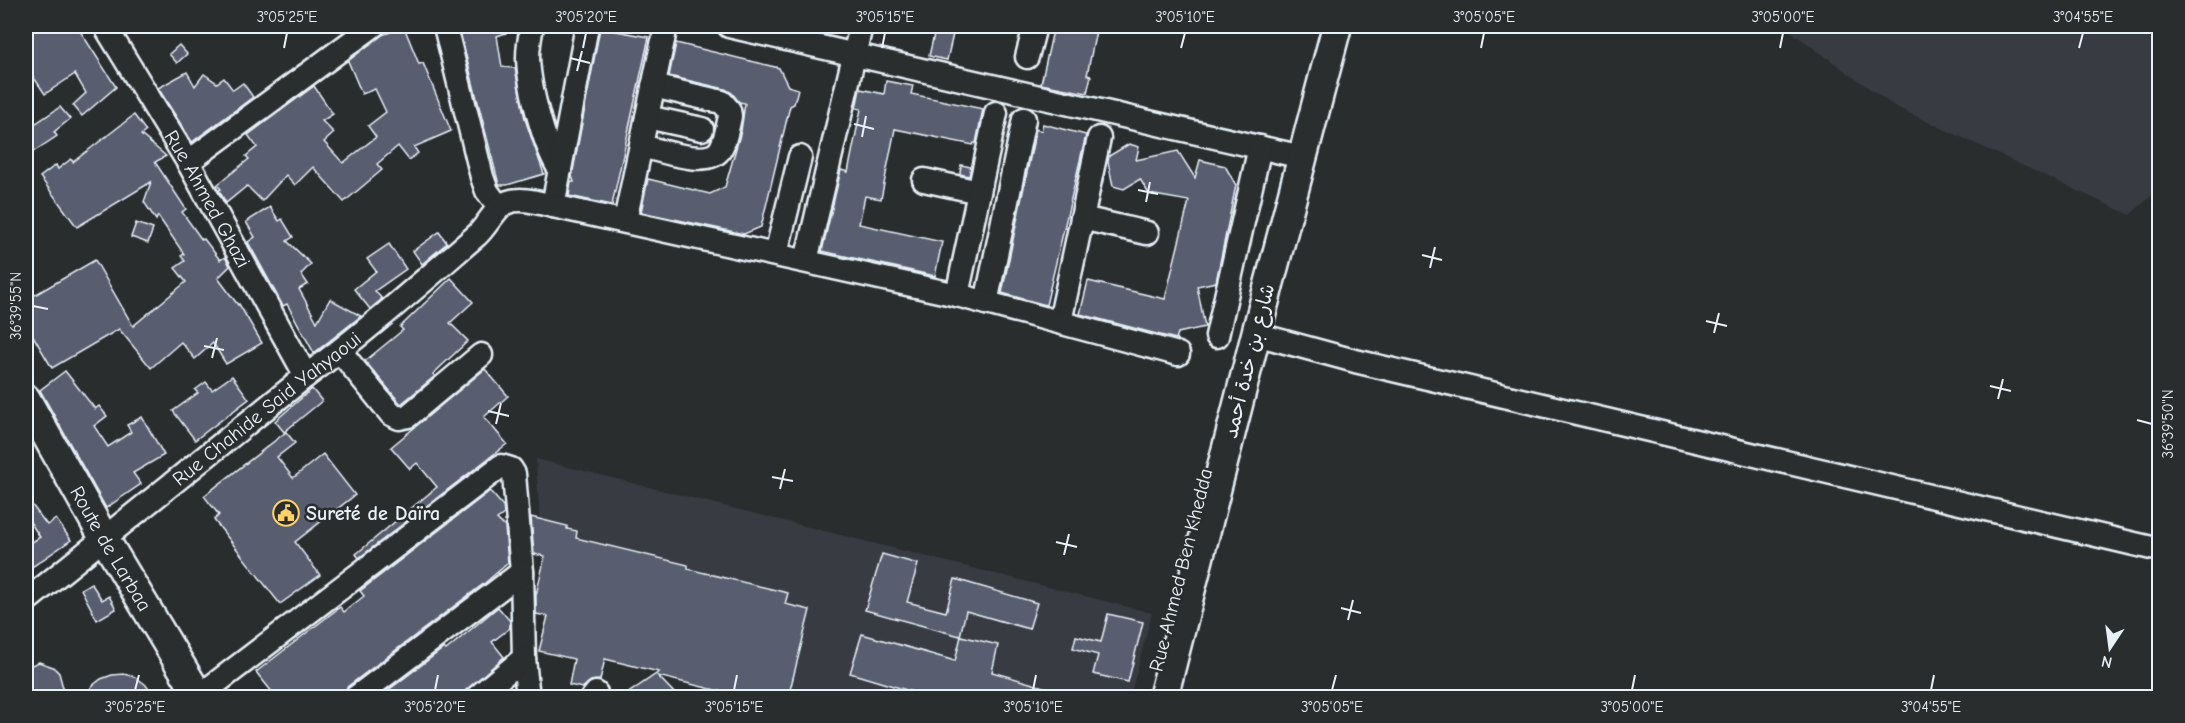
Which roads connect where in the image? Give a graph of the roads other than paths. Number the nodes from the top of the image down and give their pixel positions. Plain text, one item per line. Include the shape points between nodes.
1 (105, 26) edge
2 (373, 26) edge
3 (445, 26) edge
4 (532, 26) edge
5 (587, 26) edge
6 (666, 26) edge
7 (729, 26) edge
8 (861, 26) edge
9 (1035, 26) edge
10 (1323, 26) edge
11 (1337, 26) edge
12 (826, 36) edge
13 (855, 53) junction
14 (1027, 57) dead end
15 (653, 86) junction
16 (996, 113) dead end
17 (647, 117) junction
18 (1024, 120) dead end
19 (702, 129) dead end
20 (1099, 138) dead end
21 (641, 146) junction
22 (1260, 147) junction
23 (1289, 154) junction
24 (800, 157) dead end
25 (188, 162) junction
26 (560, 170) junction
27 (924, 180) dead end
28 (979, 192) junction
29 (553, 206) junction
30 (499, 207) junction
31 (1082, 218) junction
32 (625, 221) junction
33 (1147, 232) dead end
34 (776, 254) junction
35 (806, 261) junction
36 (957, 295) junction
37 (986, 303) junction
38 (1060, 322) junction
39 (1256, 334) junction
40 (1217, 336) dead end
41 (340, 351) junction
42 (1178, 354) dead end
43 (481, 355) dead end
44 (306, 376) junction
45 (26, 399) edge
46 (104, 538) junction
47 (2160, 550) edge
48 (522, 572) junction
49 (26, 601) edge
50 (524, 658) junction
51 (199, 697) edge
52 (355, 698) edge
53 (476, 698) edge
54 (528, 698) edge
55 (1148, 698) edge
56 (1163, 698) edge

1 - 25 street, Rue Ahmed Ghazi
2 - 25 street
3 - 30 street via 477,162 487,191
4 - 26 street via 528,56 531,76 547,146
5 - 26 street
6 - 15 street
7 - 12 street
8 - 13 street
9 - 14 street
10 - 23 main road, Rue Ahmed Ben Khedda
11 - 39 main road, شارع بن خدة أحمد
12 - 13 street
13 - 22 street
13 - 35 street
15 - 17 street
15 - 21 street via 722,102 730,116 721,148 708,158
16 - 28 street
17 - 19 street
17 - 21 street
18 - 37 street
20 - 31 street
21 - 32 street
22 - 23 street
22 - 40 street
23 - 55 main road, Rue Ahmed Ben Khedda
24 - 34 street
25 - 44 street, Rue Ahmed Ghazi
26 - 29 street
27 - 28 street
28 - 36 street
29 - 30 street via 516,200
29 - 32 street
30 - 41 street, Rue Chahide Said Yahyaoui via 479,232
31 - 33 street
31 - 38 street
32 - 34 street
34 - 35 street
35 - 36 street
36 - 37 street
37 - 38 street
38 - 42 street
39 - 47 street via 1355,361
39 - 56 main road, شارع بن خدة أحمد
41 - 43 street via 399,418 408,416
41 - 44 street, Rue Chahide Said Yahyaoui
44 - 46 street, Rue Chahide Said Yahyaoui
45 - 46 main road, Route de Larbaa
46 - 49 street, Rue Chahide Said Yahyaoui
46 - 51 main road, Route de Larbaa
48 - 50 street
48 - 51 street via 514,474 501,466
48 - 52 street
50 - 53 street
50 - 54 street

